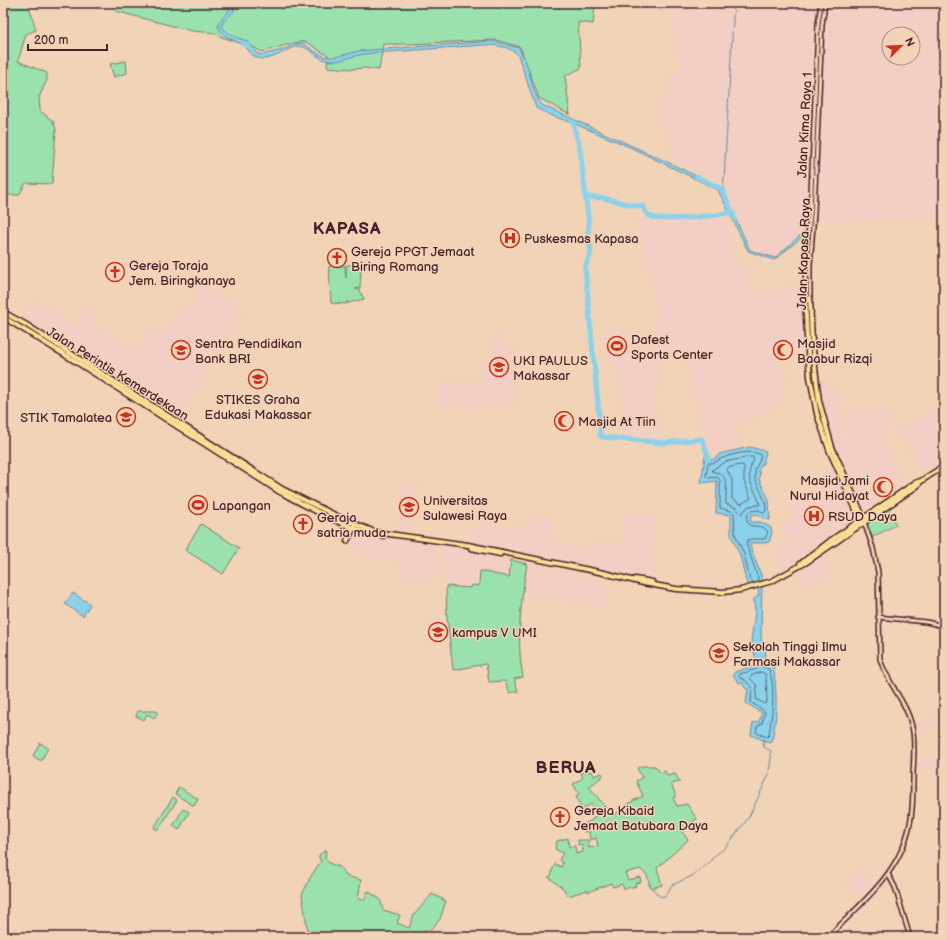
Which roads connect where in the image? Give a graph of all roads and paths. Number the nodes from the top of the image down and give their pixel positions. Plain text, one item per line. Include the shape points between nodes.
1 (820, 3) edge
2 (825, 3) edge
3 (814, 213) junction
4 (810, 214) junction
5 (805, 297) joint
6 (810, 298) joint
7 (3, 312) edge
8 (808, 314) junction
9 (3, 317) edge
10 (72, 357) junction
11 (944, 466) edge
12 (281, 490) junction
13 (863, 521) junction
14 (354, 527) junction
15 (347, 541) dead end
16 (536, 559) junction
17 (878, 617) junction
18 (944, 626) edge
19 (888, 874) junction
20 (828, 937) edge
21 (910, 937) edge

1 - 4 main road, Jalan Kima Raya 1
2 - 3 main road, Jalan Kapasa Raya
3 - 4 main road
3 - 6 main road, Jalan Kapasa Raya
4 - 5 main road, Jalan Kima Raya 1
5 - 8 highway, Jalan Kapasa Raya
6 - 8 highway, Jalan Kapasa Raya
7 - 10 highway, Jalan Perintis Kemerdekaan
8 - 13 highway, Jalan Kapasa Raya via 814,388 823,427 830,452
9 - 10 highway, Jalan Perintis Kemerdekaan
10 - 12 highway, Jalan Perintis Kemerdekaan
11 - 13 highway, Jalan Perintis Kemerdekaan
12 - 14 highway, Jalan Perintis Kemerdekaan via 310,508
12 - 16 highway, Jalan Perintis Kemerdekaan via 375,532 468,545
13 - 16 highway, Jalan Perintis Kemerdekaan via 778,579 734,592 676,589
13 - 17 main road via 877,565
14 - 15 highway
14 - 16 highway, Jalan Perintis Kemerdekaan via 377,535 466,547 527,560
17 - 18 main road
17 - 19 main road via 882,663 900,698 913,733 911,818 903,846
19 - 20 main road
19 - 21 main road via 895,887

